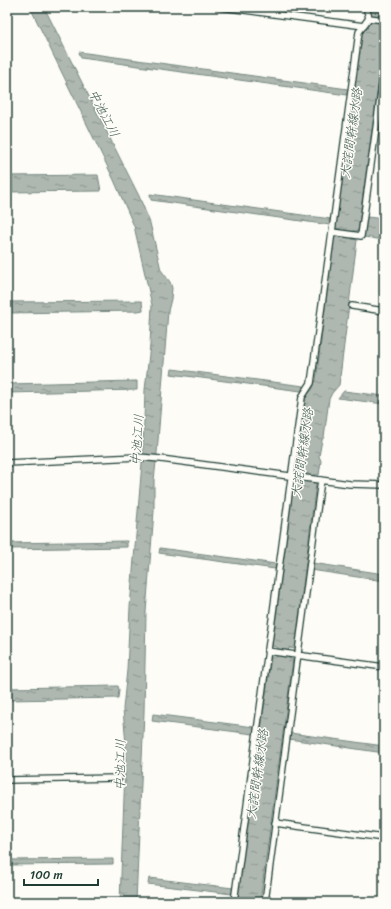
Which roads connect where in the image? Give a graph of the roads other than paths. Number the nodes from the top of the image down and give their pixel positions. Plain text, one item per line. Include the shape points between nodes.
1 (221, 7) edge
2 (366, 7) edge
3 (369, 18) junction
4 (383, 20) edge
5 (364, 26) junction
6 (384, 41) edge
7 (384, 61) edge
8 (384, 71) edge
9 (332, 232) junction
10 (352, 306) dead end
11 (384, 310) edge
12 (7, 463) edge
13 (292, 476) junction
14 (321, 480) junction
15 (384, 485) edge
16 (267, 651) junction
17 (298, 655) junction
18 (384, 667) edge
19 (120, 778) dead end
20 (7, 780) edge
21 (275, 823) junction
22 (384, 838) edge
23 (234, 902) edge
24 (265, 902) edge

1 - 5 street
2 - 3 street
3 - 4 street
3 - 5 street
5 - 9 street via 360,32
6 - 7 street
8 - 9 street via 361,236
9 - 13 street via 311,383 302,397
10 - 11 street
12 - 13 street via 138,457
13 - 14 street
13 - 16 street
14 - 15 street
14 - 17 street
16 - 17 street
16 - 23 street
17 - 18 street
17 - 21 street
19 - 20 street
21 - 22 street
21 - 24 street

